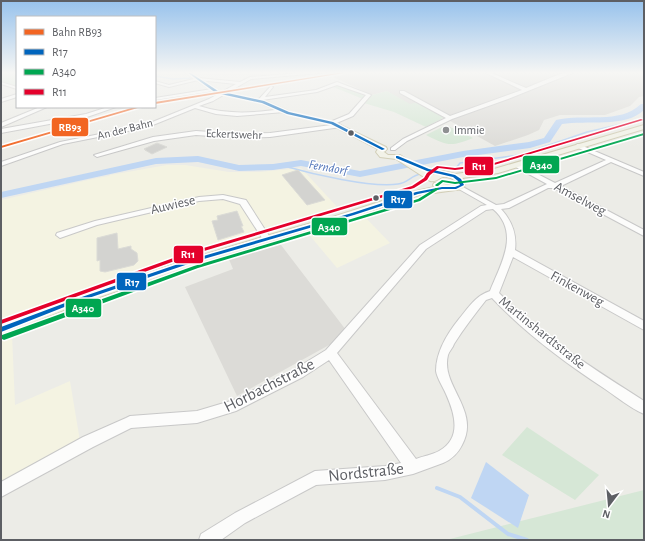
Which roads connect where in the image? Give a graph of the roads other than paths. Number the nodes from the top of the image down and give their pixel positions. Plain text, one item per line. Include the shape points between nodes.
1 (12, 97) edge
2 (166, 97) edge
3 (214, 97) edge
4 (243, 97) edge
5 (262, 97) edge
6 (277, 97) edge
7 (367, 97) edge
8 (412, 97) edge
9 (506, 97) edge
10 (156, 99) edge
11 (260, 100) junction
12 (1, 101) edge
13 (193, 106) junction
14 (42, 108) edge
15 (109, 108) edge
16 (282, 111) junction
17 (450, 118) junction
18 (332, 123) junction
19 (1, 125) edge
20 (146, 126) junction
21 (339, 126) junction
22 (644, 127) edge
23 (1, 131) edge
24 (153, 140) junction
25 (578, 146) junction
26 (382, 149) junction
27 (393, 149) junction
28 (97, 155) dead end
29 (397, 157) junction
30 (611, 160) junction
31 (1, 164) edge
32 (516, 165) junction
33 (644, 174) edge
34 (437, 181) junction
35 (458, 182) junction
36 (555, 186) junction
37 (495, 207) junction
38 (644, 233) edge
39 (60, 235) dead end
40 (267, 239) junction
41 (511, 252) junction
42 (494, 294) junction
43 (644, 326) edge
44 (1, 330) edge
45 (330, 353) junction
46 (644, 408) edge
47 (413, 467) junction
48 (1, 490) edge
49 (206, 540) edge

1 - 12 street
2 - 10 street
3 - 13 street, An der Bahn
4 - 11 main road
5 - 11 street
6 - 11 street
7 - 18 street via 351,115
8 - 17 street
9 - 17 street
11 - 16 main road
13 - 16 street via 218,114
13 - 20 street, An der Bahn
14 - 19 street
15 - 23 street
16 - 18 main road
17 - 27 street via 405,140
18 - 21 main road
20 - 24 street
20 - 31 street, An der Bahn via 62,143
21 - 24 street, Eckertswehr via 270,136 204,133
21 - 26 main road
22 - 25 main road
24 - 28 street, Eckertswehr
25 - 30 street
25 - 32 main road
26 - 27 main road
26 - 29 main road via 380,152 383,156
27 - 29 main road via 399,152
29 - 34 main road
30 - 33 street
30 - 36 street, Horbachstraße
32 - 35 main road
32 - 36 street, Amselweg
34 - 35 main road
34 - 35 main road via 452,189
34 - 40 main road via 417,193
35 - 37 street, Martinshardtstraße
36 - 37 street, Horbachstraße via 548,186 506,206
36 - 38 street, Amselweg
37 - 41 street, Martinshardtstraße via 508,222
37 - 45 street, Horbachstraße via 484,208 423,247
39 - 40 street, Auwiese via 95,223 200,199 223,197 243,202
40 - 44 main road via 75,301
41 - 42 street, Martinshardtstraße
41 - 43 street, Finkenweg
42 - 46 street, Martinshardtstraße via 507,308 572,360
42 - 47 street, Nordstraße via 483,297 459,327 443,354 442,373 460,417 461,434 454,447 443,456
45 - 47 street
45 - 48 street, Horbachstraße via 299,373 236,405 197,417 130,422
47 - 49 street, Nordstraße via 385,473 315,478 240,518

